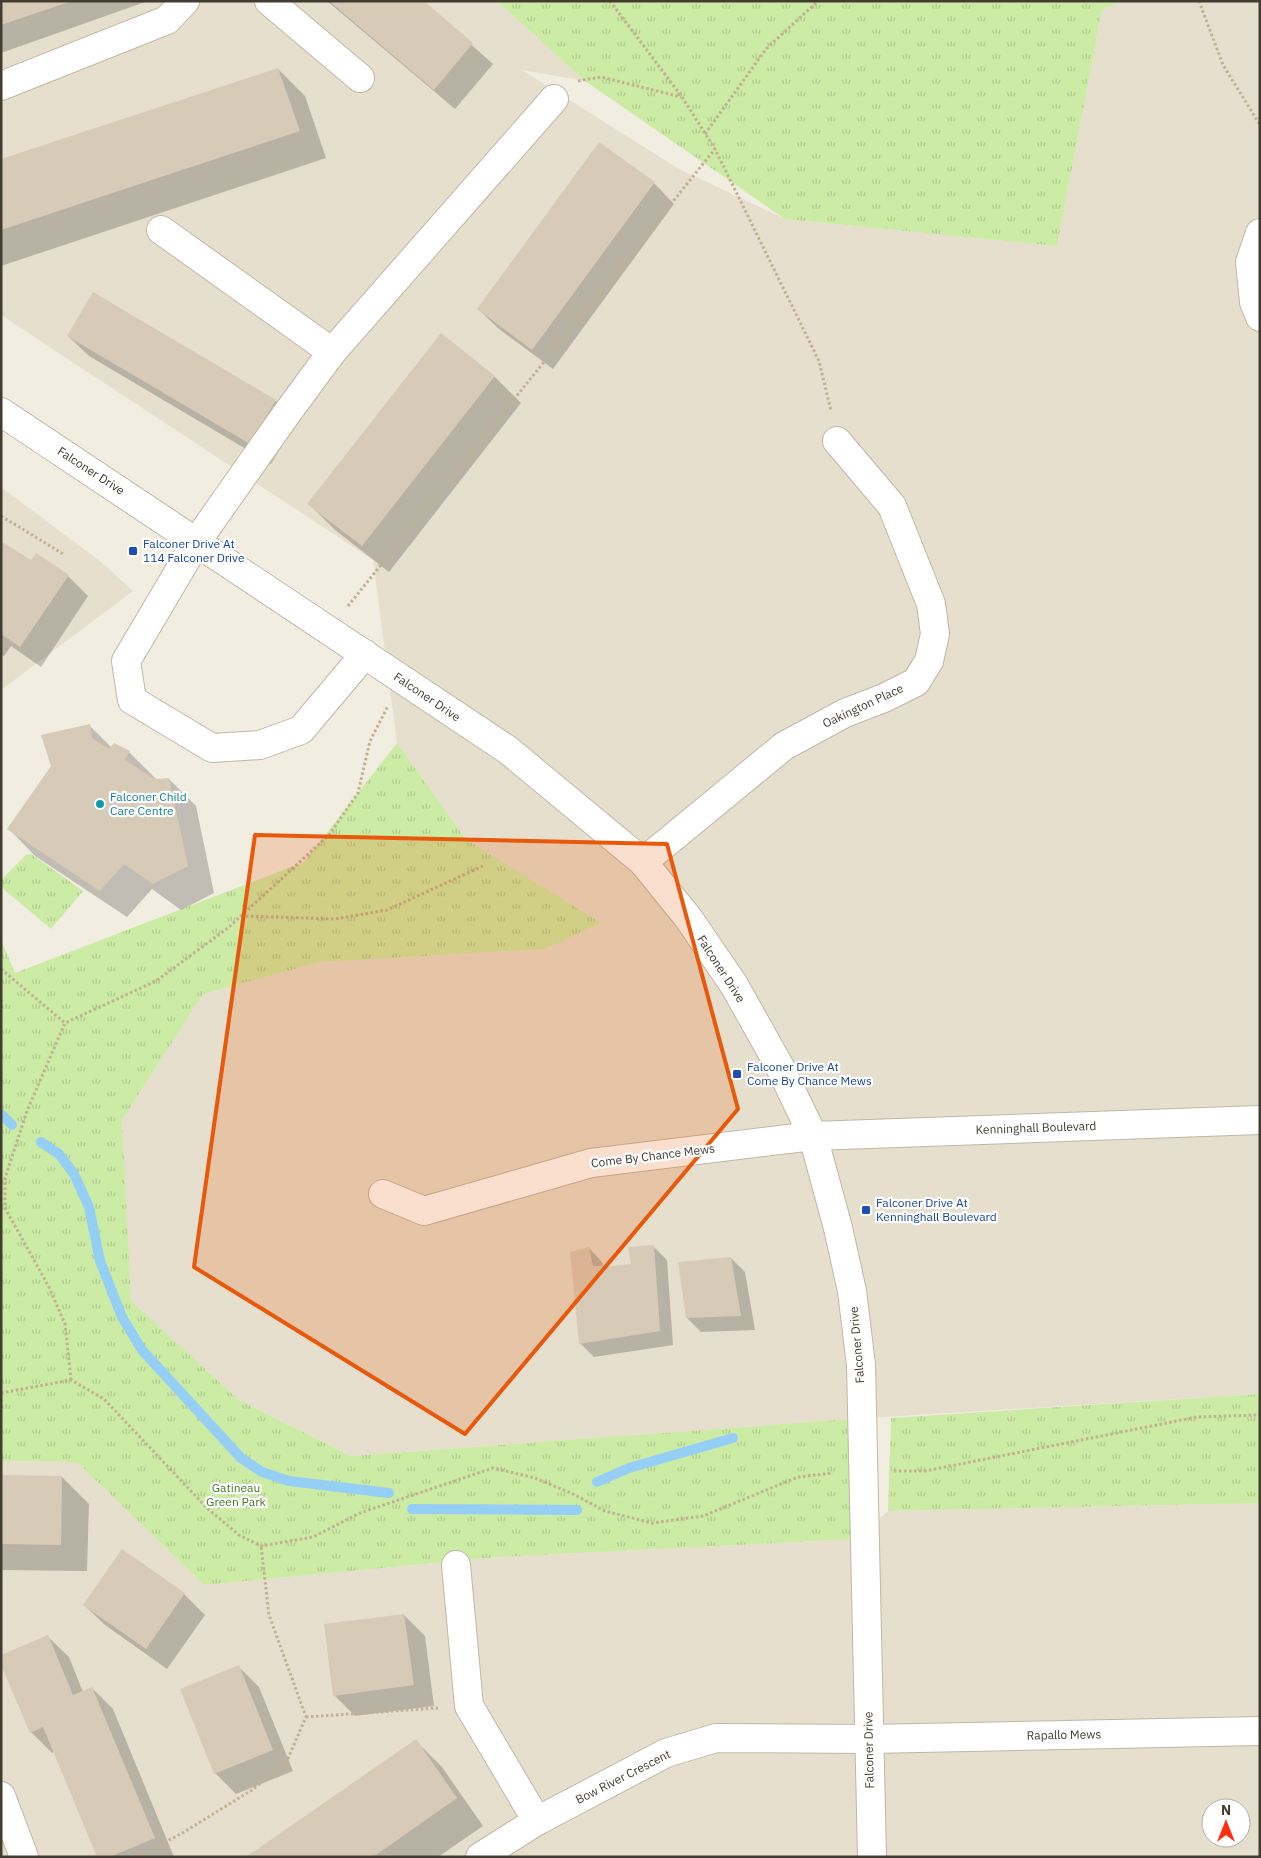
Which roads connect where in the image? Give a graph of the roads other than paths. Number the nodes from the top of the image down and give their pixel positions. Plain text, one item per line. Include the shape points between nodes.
1 (184, 1) edge
2 (269, 1) edge
3 (360, 78) dead end
4 (1, 86) edge
5 (554, 99) road end
6 (161, 230) dead end
7 (1260, 233) edge
8 (1260, 316) edge
9 (332, 352) junction
10 (1, 412) edge
11 (837, 441) road end
12 (198, 541) junction
13 (365, 654) junction
14 (643, 862) junction
15 (1260, 1120) edge
16 (813, 1136) junction
17 (383, 1194) dead end
18 (456, 1565) dead end
19 (1260, 1731) edge
20 (869, 1739) junction
21 (1, 1796) edge
22 (537, 1821) junction
23 (24, 1857) edge
24 (480, 1857) edge
25 (872, 1857) edge

1 - 4 street via 167,20
2 - 3 street
5 - 9 street
6 - 9 street
7 - 8 street via 1250,262 1254,302
9 - 12 street
10 - 12 street, Falconer Drive
11 - 14 street, Oakington Place via 892,506 931,604 935,634 929,662 916,682 845,713 784,746
12 - 13 street, Falconer Drive
12 - 13 street via 126,662 132,700 212,748 260,745 301,730
13 - 14 street, Falconer Drive via 508,750
14 - 16 street, Falconer Drive via 689,919 734,986 780,1067
15 - 16 street, Kenninghall Boulevard
16 - 17 street, Come By Chance Mews via 591,1163 424,1211
16 - 20 street, Falconer Drive via 852,1291 861,1365
18 - 22 street via 469,1706
19 - 20 street, Rapallo Mews
20 - 22 street, Bow River Crescent via 716,1738 666,1753
20 - 25 street, Falconer Drive
21 - 23 street
22 - 24 street, Bow River Crescent

